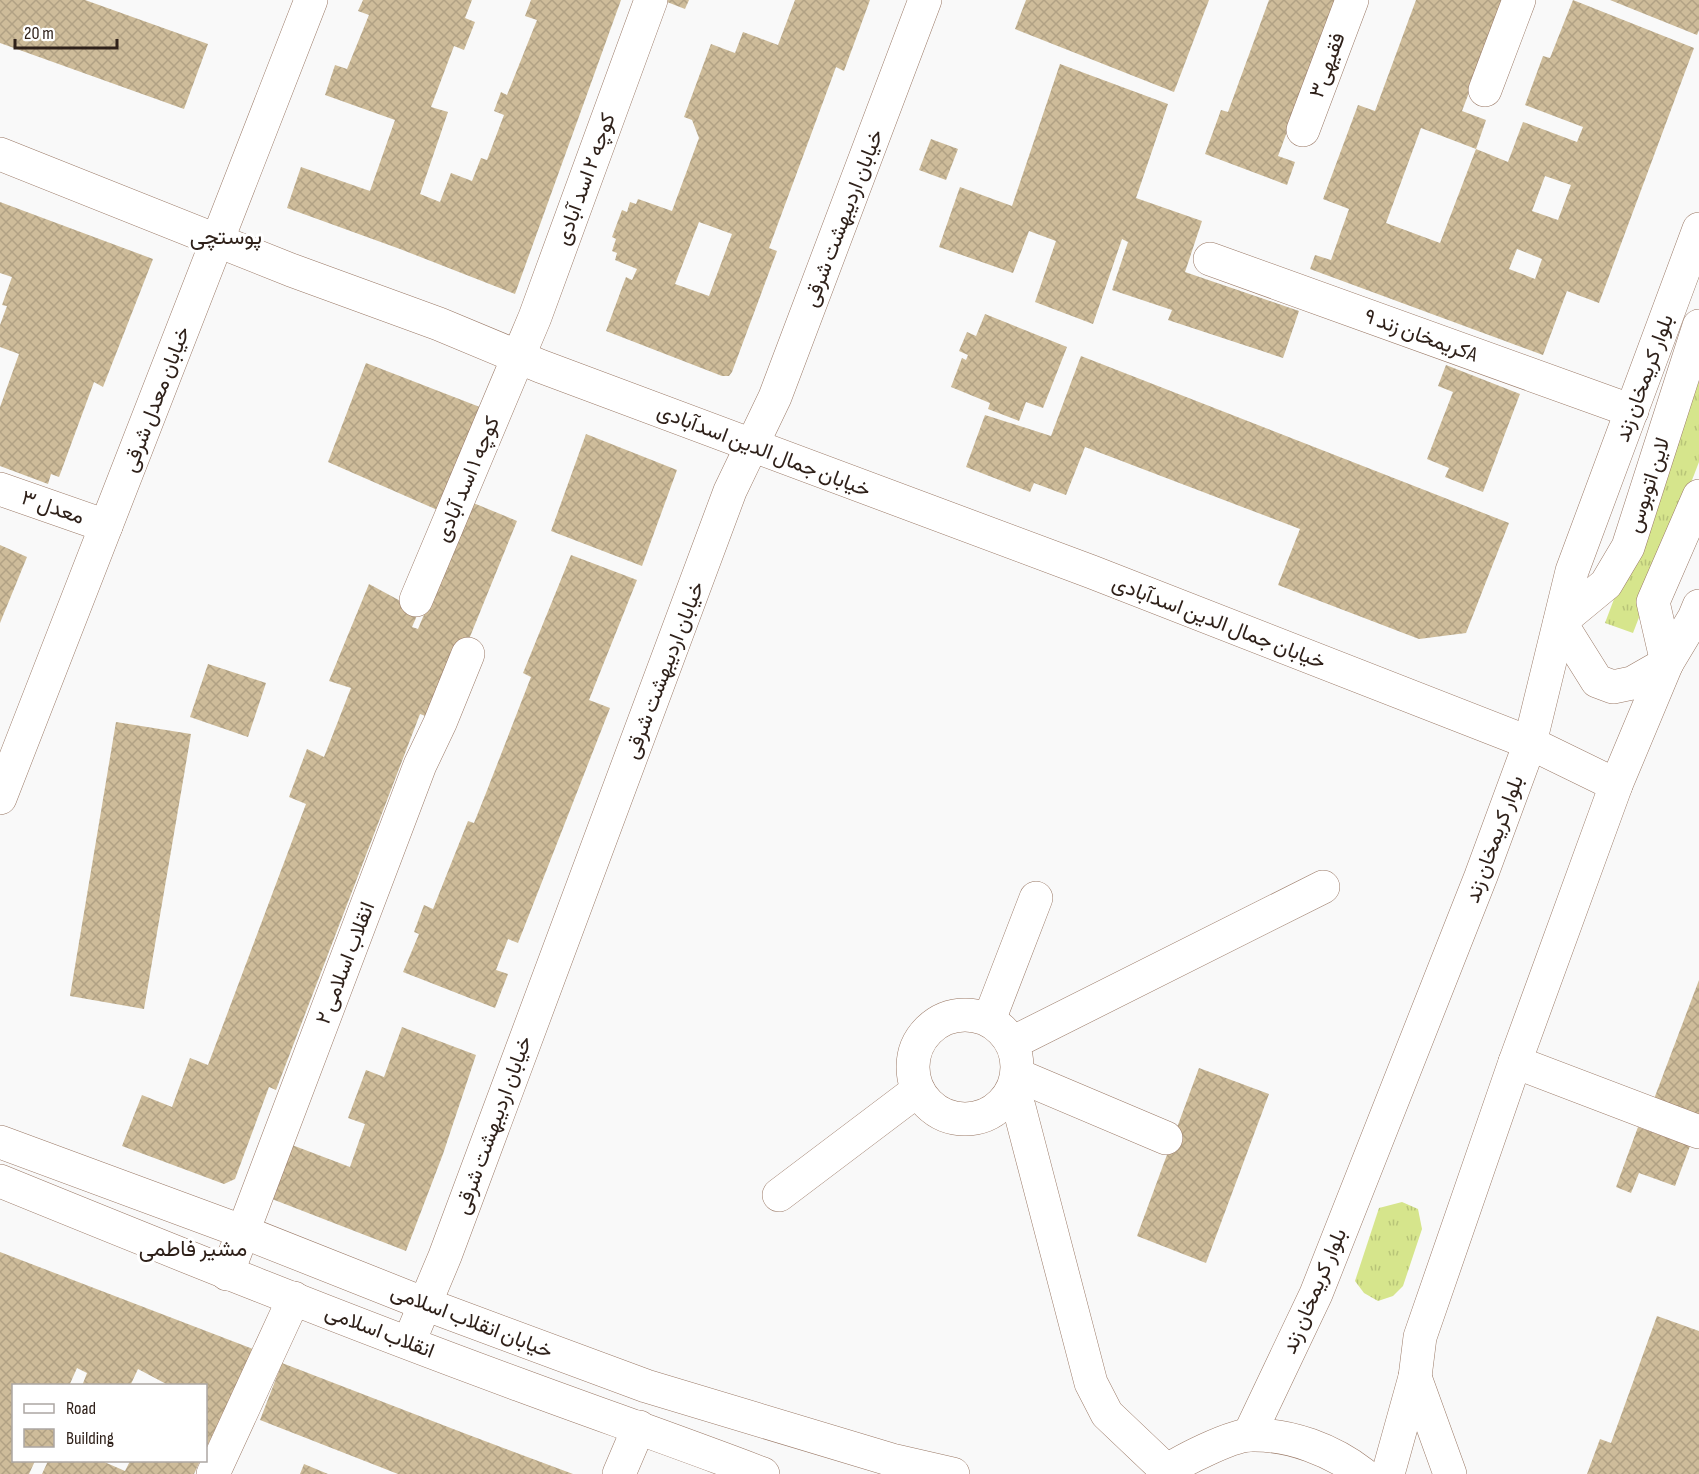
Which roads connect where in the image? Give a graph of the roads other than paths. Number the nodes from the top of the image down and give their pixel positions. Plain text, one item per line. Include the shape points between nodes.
1 (311, 0) edge
2 (651, 0) edge
3 (925, 0) edge
4 (1352, 0) edge
5 (1519, 0) edge
6 (1485, 90) dead end
7 (1303, 129) dead end
8 (0, 154) edge
9 (1699, 229) edge
10 (218, 241) junction
11 (1210, 259) dead end
12 (1699, 326) edge
13 (519, 357) junction
14 (1632, 411) junction
15 (752, 445) junction
16 (0, 489) edge
17 (1699, 496) edge
18 (106, 526) junction
19 (416, 600) dead end
20 (1699, 606) edge
21 (1560, 622) junction
22 (468, 654) dead end
23 (1667, 663) junction
24 (1530, 743) junction
25 (6, 765) edge
26 (1616, 785) junction
27 (0, 798) edge
28 (1323, 887) dead end
29 (1036, 898) dead end
30 (989, 1020) junction
31 (1012, 1043) junction
32 (1515, 1062) junction
33 (1014, 1083) junction
34 (918, 1090) junction
35 (1699, 1132) edge
36 (1166, 1138) dead end
37 (0, 1142) edge
38 (0, 1181) edge
39 (779, 1194) dead end
40 (242, 1231) junction
41 (227, 1274) junction
42 (294, 1298) junction
43 (425, 1304) junction
44 (410, 1342) junction
45 (1414, 1377) junction
46 (639, 1427) junction
47 (1249, 1435) junction
48 (1165, 1472) edge
49 (213, 1474) edge
50 (619, 1474) edge
51 (763, 1474) edge
52 (953, 1474) edge
53 (1363, 1474) edge
54 (1389, 1474) edge
55 (1450, 1474) edge

1 - 10 main road, خیابان معدل شرقی
2 - 13 main road, کوچه ۲ اسد آبادی
3 - 15 main road, خیابان اردیبهشت شرقی via 775,398
4 - 7 main road, فقیهی۳
5 - 6 main road
8 - 10 main road, خیابان جمال الدین اسدآبادی
9 - 14 main road, بلوار کریمخان زند
10 - 13 main road, خیابان جمال الدین اسدآبادی
10 - 18 main road, خیابان معدل شرقی
11 - 14 main road, کریمخان زند ۹A
12 - 21 main road, لاین اتوبوس via 1628,547 1606,584
13 - 15 main road, خیابان جمال الدین اسدآبادی
13 - 19 main road, کوچه ۱ اسد آبادی
14 - 21 main road, بلوار کریمخان زند via 1572,571
15 - 24 main road, خیابان جمال الدین اسدآبادی via 1103,576
15 - 43 main road, خیابان اردیبهشت شرقی via 730,491
16 - 18 main road, ۳ معدل
17 - 23 main road via 1653,602
18 - 25 main road, خیابان معدل شرقی
20 - 23 main road
21 - 23 main road via 1597,681 1613,687 1632,683
21 - 24 main road, بلوار کریمخان زند
22 - 40 main road, ۲ انقلاب اسلامی via 420,765
23 - 26 main road
24 - 26 main road, خیابان جمال الدین اسدآبادی
24 - 47 main road, بلوار کریمخان زند via 1316,1294
25 - 27 main road, خیابان معدل شرقی
26 - 32 main road
28 - 31 main road
29 - 30 main road
30 - 31 main road
30 - 34 main road via 974,1014 957,1014 929,1029 914,1058
31 - 33 main road via 1017,1059
32 - 35 main road
32 - 45 main road via 1420,1337
33 - 34 main road via 1002,1104 974,1119 941,1113
33 - 36 main road
33 - 48 main road via 1091,1383 1107,1414
34 - 39 main road
37 - 40 main road, خیابان انقلاب اسلامی
38 - 41 main road, انقلاب اسلامی
40 - 41 main road, ۲ انقلاب اسلامی
40 - 43 main road, خیابان انقلاب اسلامی
41 - 42 main road, انقلاب اسلامی
42 - 44 main road, انقلاب اسلامی
42 - 49 main road
43 - 44 main road, خیابان اردیبهشت شرقی
43 - 52 main road, خیابان انقلاب اسلامی via 646,1386 892,1461
44 - 46 main road, انقلاب اسلامی
45 - 54 main road
45 - 55 main road
46 - 50 main road
46 - 51 main road, انقلاب اسلامی
47 - 48 main road via 1197,1453
47 - 53 main road via 1307,1444

